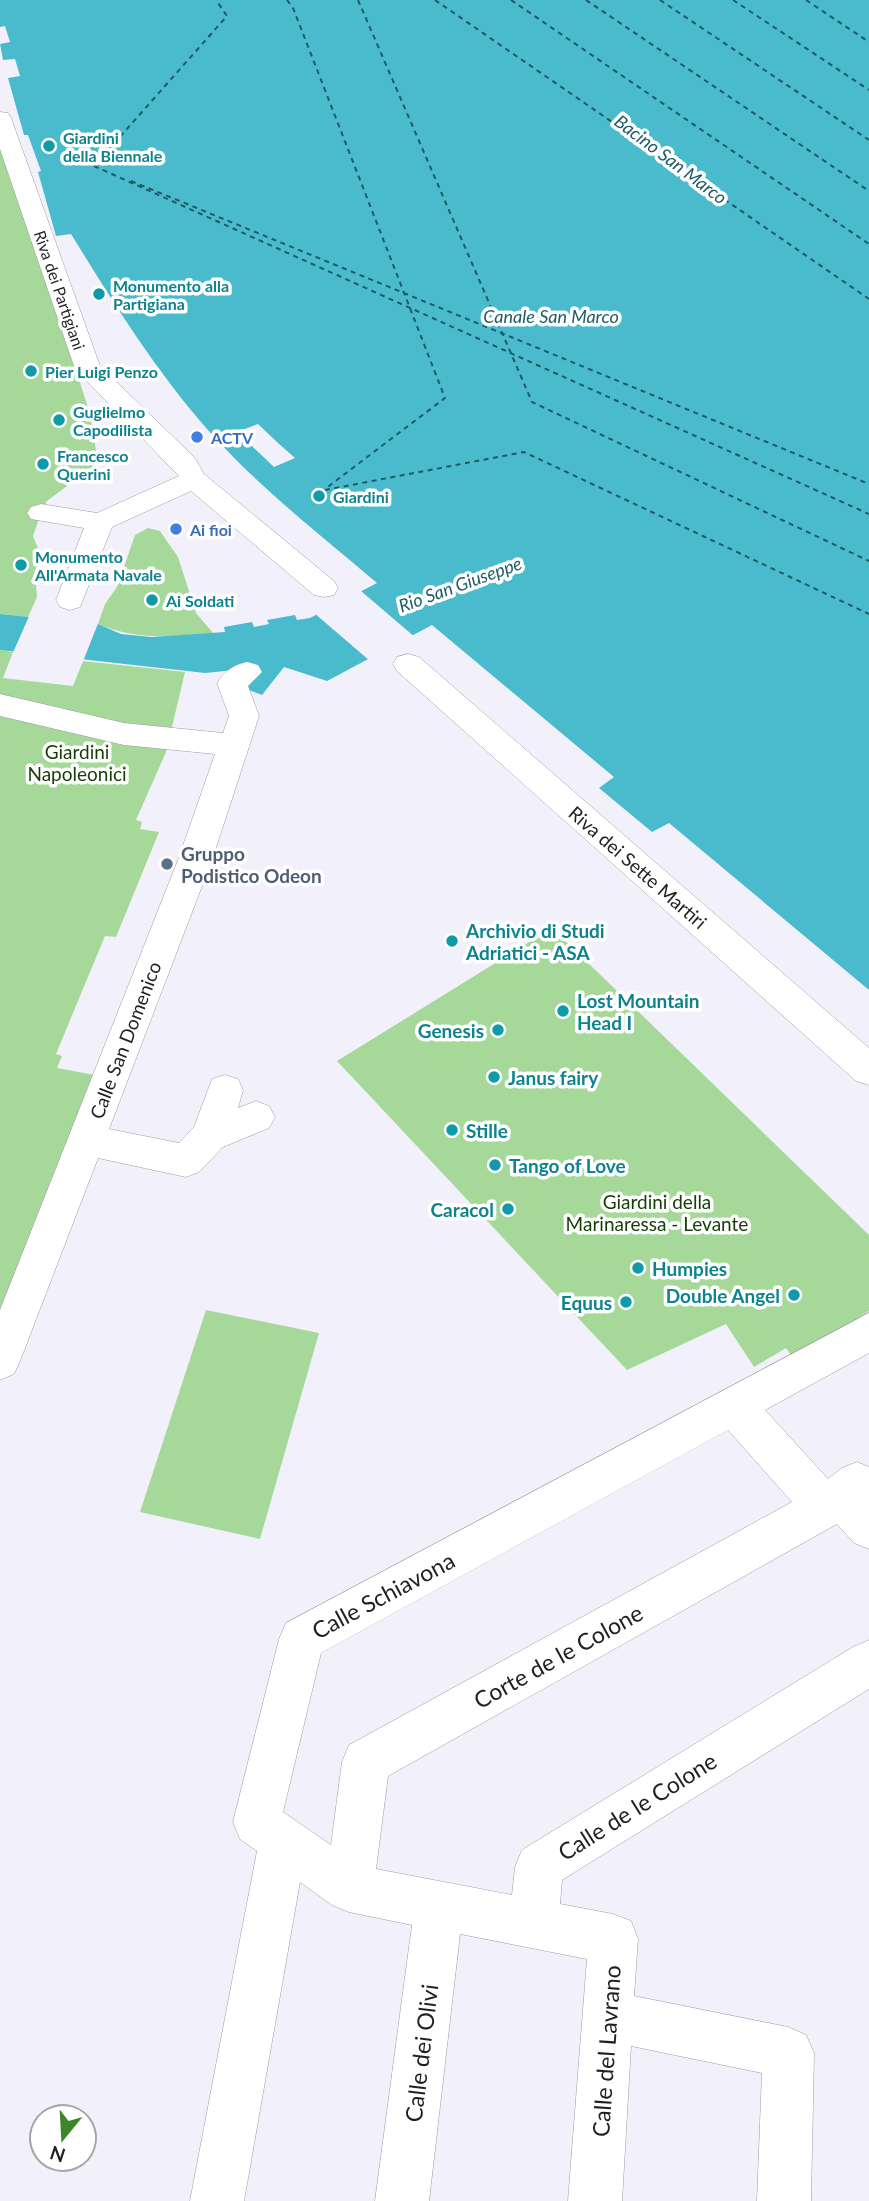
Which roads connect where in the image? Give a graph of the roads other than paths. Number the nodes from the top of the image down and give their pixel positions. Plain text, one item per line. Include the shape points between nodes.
1 (8, 121) edge
2 (194, 479) junction
3 (41, 513) dead end
4 (100, 522) junction
5 (324, 589) dead end
6 (70, 600) dead end
7 (408, 664) dead end
8 (0, 705) edge
9 (869, 1070) edge
10 (225, 1090) dead end
11 (256, 1117) dead end
12 (210, 1136) junction
13 (86, 1140) junction
14 (869, 1332) edge
15 (0, 1362) edge
16 (735, 1407) junction
17 (841, 1495) junction
18 (869, 1528) edge
19 (869, 1663) edge
20 (283, 1842) junction
21 (349, 1888) junction
22 (439, 1906) junction
23 (534, 1924) junction
24 (608, 2016) junction
25 (217, 2201) edge
26 (402, 2201) edge
27 (595, 2201) edge
28 (784, 2201) edge

1 - 2 street, Riva dei Partigiani via 23,152 88,369 185,464
2 - 4 street
2 - 5 street, Riva dei Partigiani
3 - 4 street
4 - 6 street
7 - 9 street, Riva dei Sette Martiri
8 - 13 street, Calle San Domenico via 124,734 244,707 195,860
10 - 12 street
11 - 12 street
12 - 13 street via 186,1161
13 - 15 street, Calle San Domenico
14 - 16 street, Calle Schiavona
16 - 17 street
16 - 20 street, Calle Schiavona via 302,1639 257,1822
17 - 18 street
17 - 21 street, Corte de le Colone via 366,1762
19 - 23 street, Calle de le Colone via 539,1867
20 - 21 street
20 - 25 street
21 - 22 street
22 - 23 street
22 - 26 street, Calle dei Olivi
23 - 24 street, Calle del Lavrano via 613,1939
24 - 27 street, Calle del Lavrano
24 - 28 street via 789,2053

